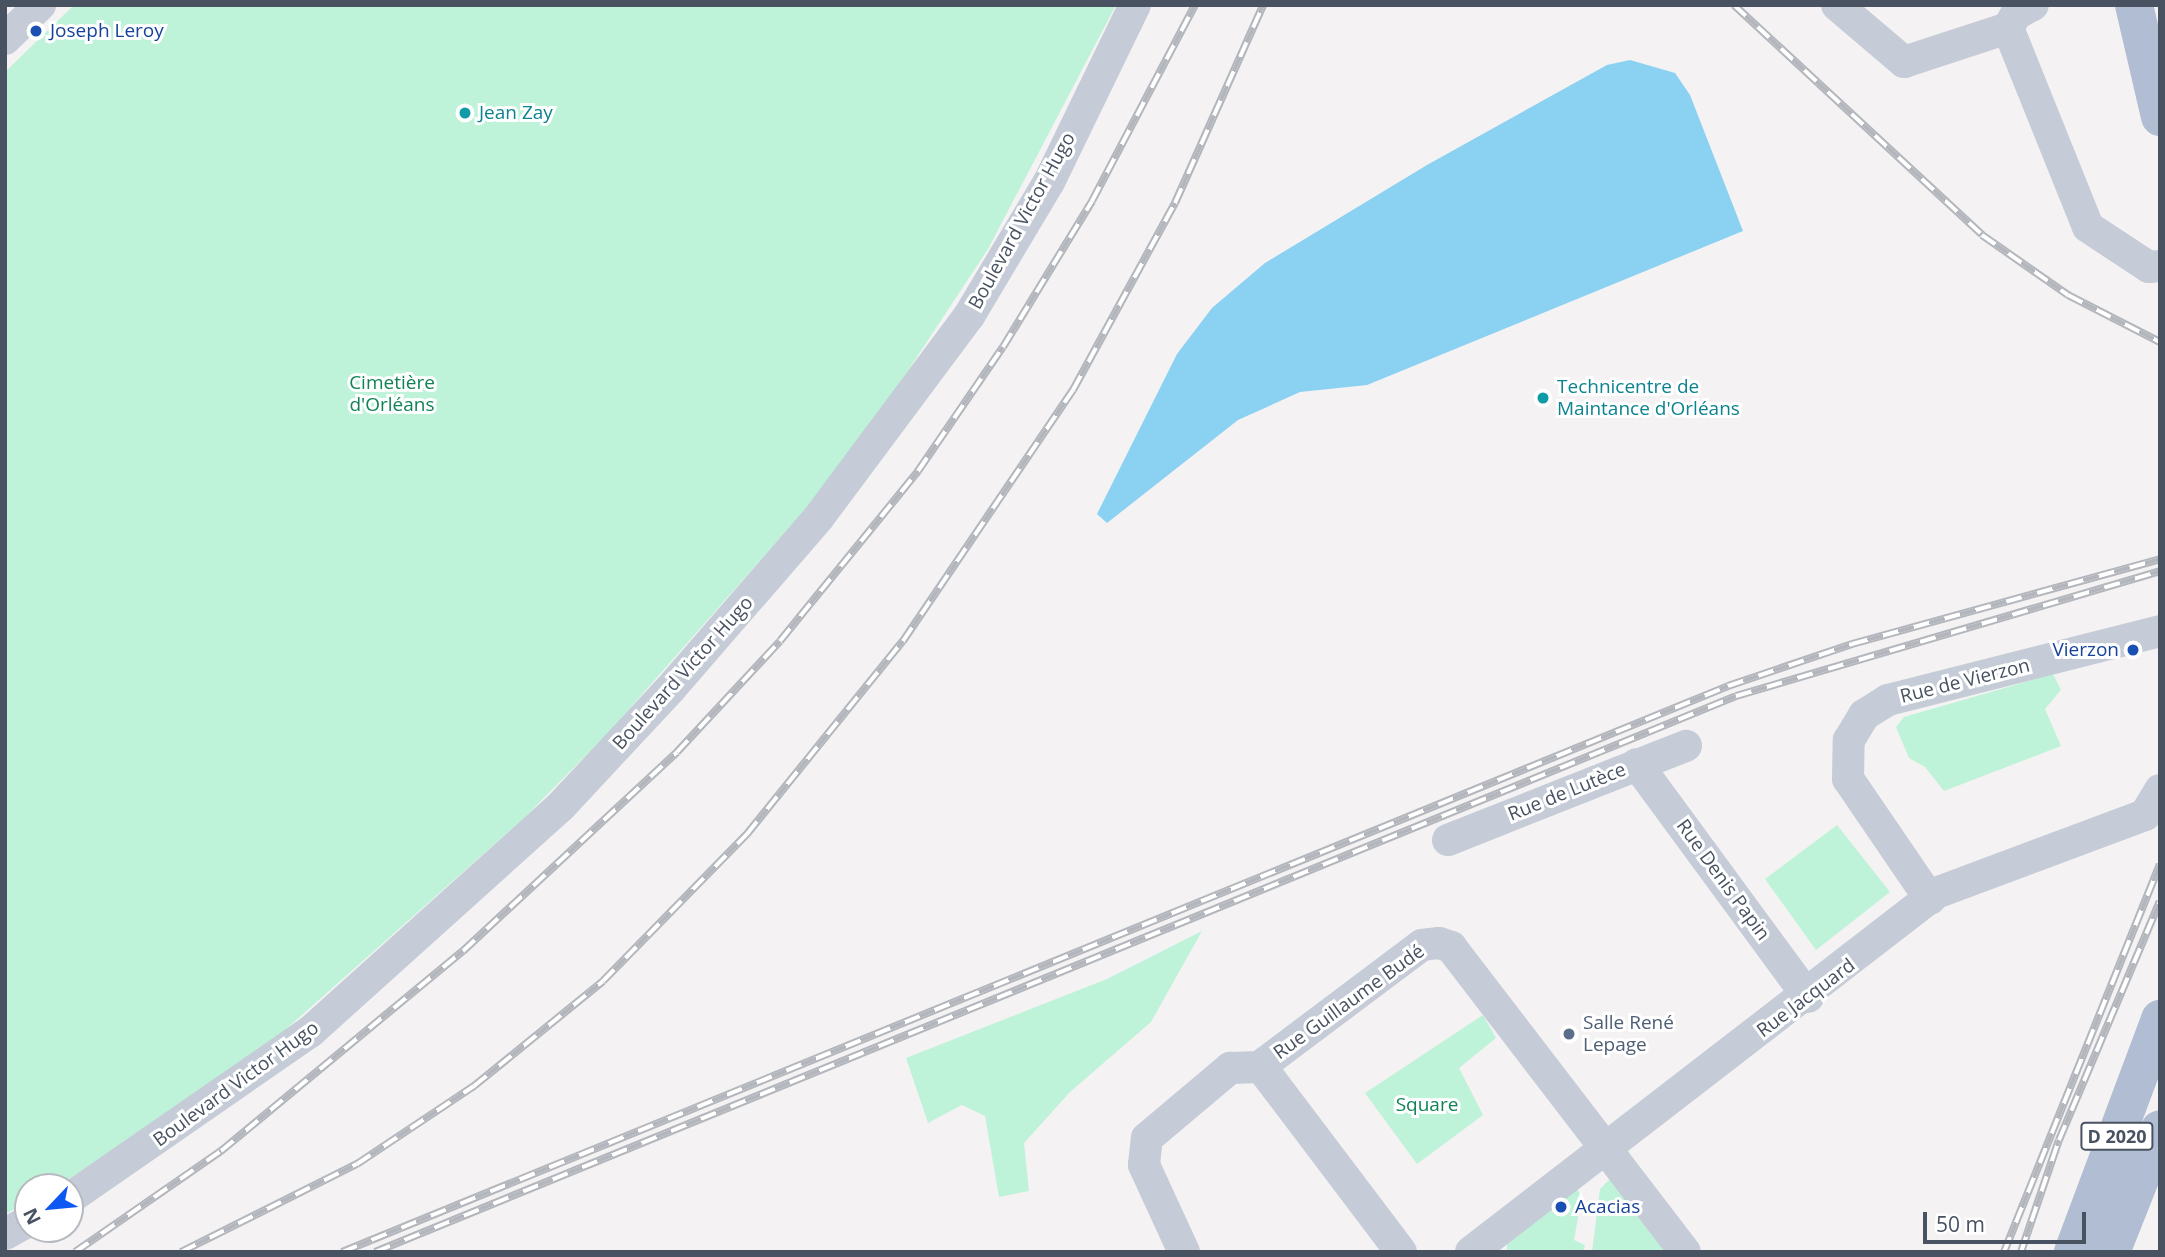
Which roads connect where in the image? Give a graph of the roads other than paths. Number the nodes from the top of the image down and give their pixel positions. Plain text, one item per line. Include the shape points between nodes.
1 (1135, 5) edge
2 (1837, 5) edge
3 (2033, 5) edge
4 (2134, 5) edge
5 (36, 7) edge
6 (2008, 28) junction
7 (5, 39) edge
8 (2160, 117) edge
9 (2160, 266) edge
10 (2160, 631) edge
11 (1686, 746) dead end
12 (1637, 764) junction
13 (2160, 790) edge
14 (1448, 841) dead end
15 (1930, 899) junction
16 (1808, 997) junction
17 (2160, 1019) edge
18 (1266, 1067) junction
19 (2160, 1129) edge
20 (1607, 1149) junction
21 (84, 1188) edge
22 (1487, 1246) edge
23 (1184, 1252) edge
24 (1401, 1252) edge
25 (1685, 1252) edge
26 (2073, 1252) edge
27 (2111, 1252) edge

1 - 21 street, Boulevard Victor Hugo via 1049,182 969,316 819,517 671,688 514,851 310,1032
2 - 6 street via 1904,62
3 - 6 street via 2016,15
4 - 8 main road
5 - 7 street
6 - 9 street via 2088,227 2149,267
10 - 15 street, Rue de Vierzon via 1888,700 1864,715 1849,740 1848,779 1858,802
11 - 12 street, Rue de Lutèce
12 - 14 street, Rue de Lutèce
12 - 16 street, Rue Denis Papin
13 - 15 street, Rue Jacquard via 2145,815
15 - 16 street, Rue Jacquard
16 - 20 street, Rue Jacquard
17 - 26 main road, D 2020
18 - 20 street, Rue Guillaume Budé via 1422,945 1438,943 1451,947
18 - 23 street via 1230,1068 1147,1138 1144,1165
18 - 24 street, Rue Guillaume Budé
19 - 27 main road, D 2020
20 - 22 street, Rue Jacquard
20 - 25 street, Rue Guillaume Budé

